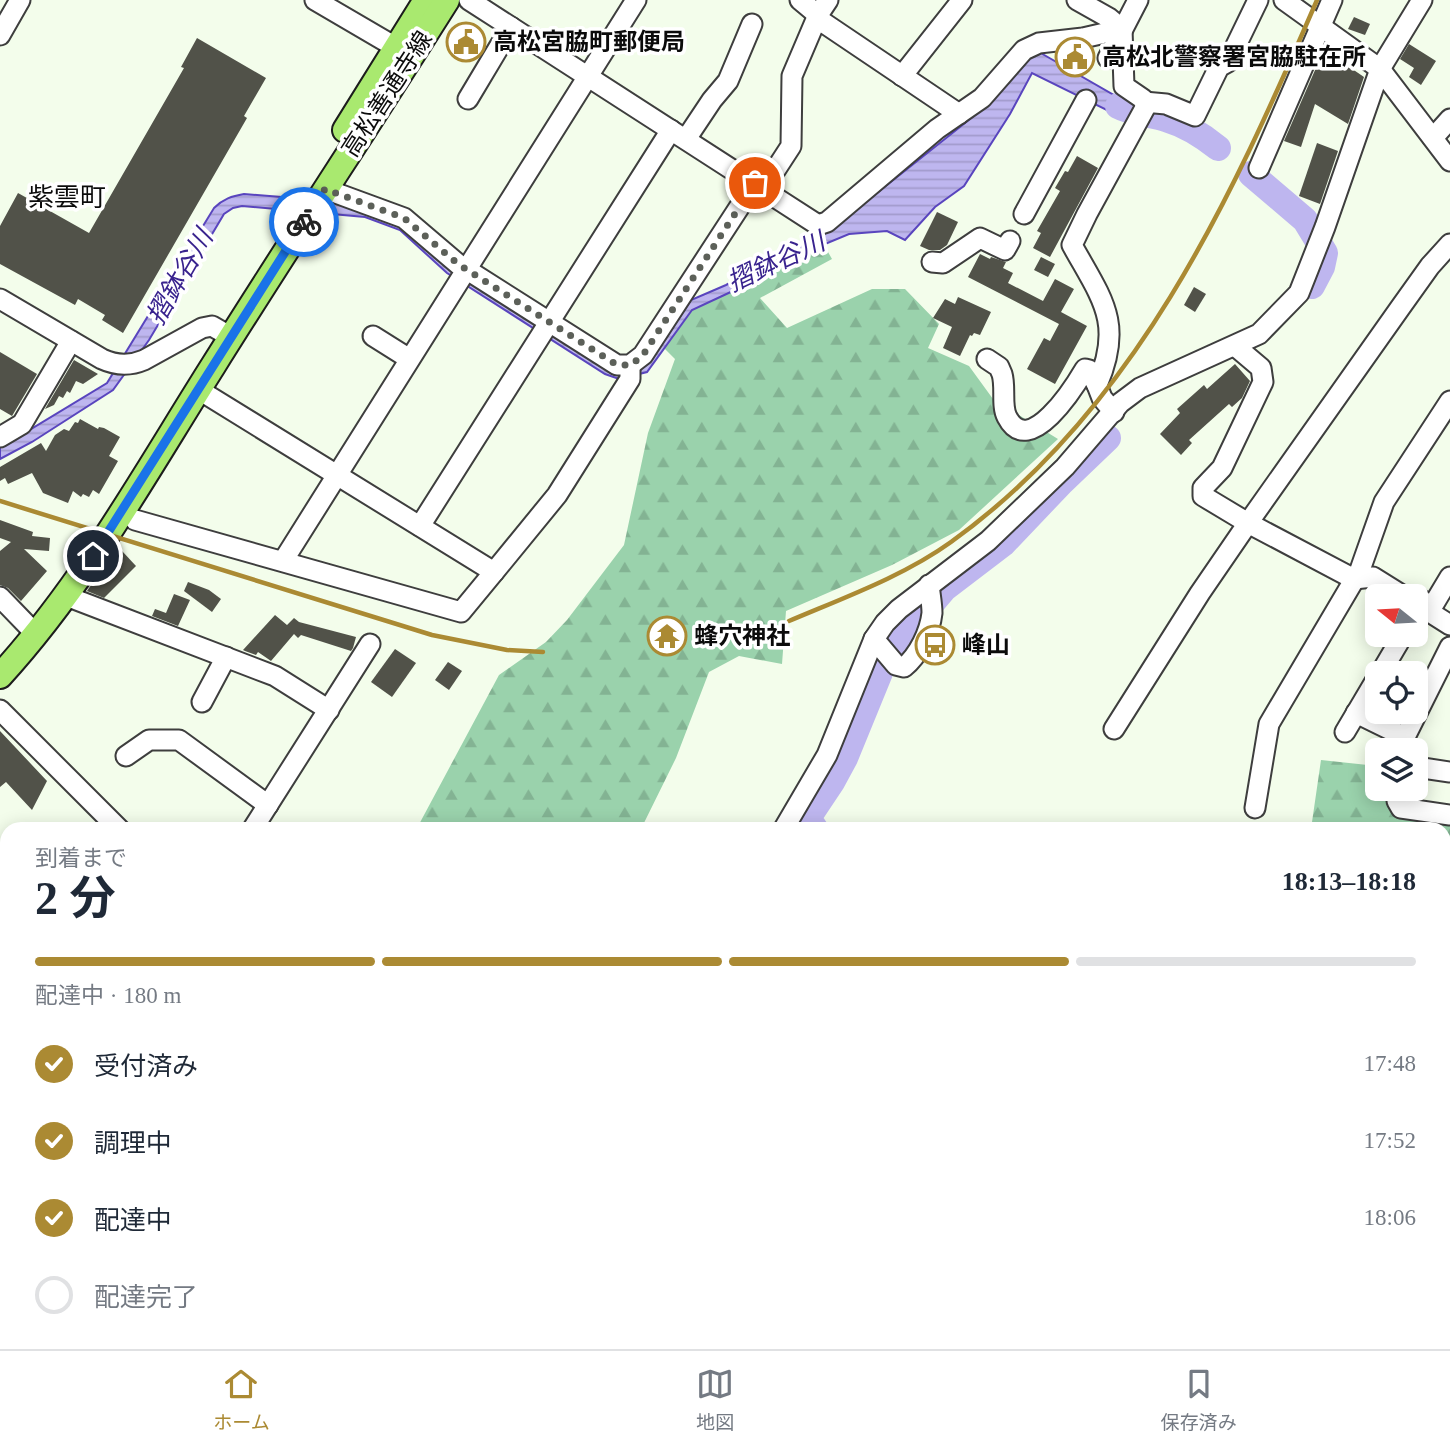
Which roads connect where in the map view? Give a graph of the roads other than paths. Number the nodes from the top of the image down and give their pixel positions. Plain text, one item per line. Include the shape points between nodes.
1 (20, 0) edge
2 (314, 0) edge
3 (426, 0) edge
4 (447, 0) edge
5 (469, 0) edge
6 (636, 0) edge
7 (800, 0) edge
8 (962, 0) edge
9 (1077, 0) edge
10 (1138, 0) edge
11 (1258, 0) edge
12 (1332, 0) edge
13 (1422, 0) edge
14 (1285, 1) edge
15 (823, 7) edge
16 (752, 24) dead end
17 (512, 27) junction
18 (1320, 28) junction
19 (1122, 29) junction
20 (0, 34) edge
21 (397, 48) junction
22 (1108, 58) dead end
23 (1380, 69) junction
24 (587, 76) junction
25 (902, 76) junction
26 (468, 99) dead end
27 (1086, 100) dead end
28 (1143, 108) junction
29 (958, 114) junction
30 (1450, 119) edge
31 (679, 134) junction
32 (1433, 138) junction
33 (1450, 161) edge
34 (1259, 169) dead end
35 (759, 186) junction
36 (325, 189) junction
37 (1024, 215) dead end
38 (1010, 241) dead end
39 (1450, 244) edge
40 (932, 262) dead end
41 (462, 274) junction
42 (0, 299) edge
43 (546, 327) junction
44 (226, 334) junction
45 (373, 335) dead end
46 (71, 341) junction
47 (1235, 346) junction
48 (408, 358) junction
49 (987, 359) dead end
50 (630, 371) junction
51 (1097, 385) junction
52 (204, 393) dead end
53 (1450, 401) edge
54 (1114, 412) junction
55 (0, 437) edge
56 (336, 474) junction
57 (135, 520) dead end
58 (1248, 523) junction
59 (420, 526) junction
60 (283, 561) junction
61 (494, 572) junction
62 (1450, 577) edge
63 (1354, 579) junction
64 (1384, 584) edge
65 (929, 585) junction
66 (1428, 594) edge
67 (0, 597) edge
68 (74, 599) dead end
69 (1428, 609) edge
70 (1428, 612) edge
71 (1450, 618) edge
72 (1450, 625) edge
73 (28, 626) junction
74 (874, 639) junction
75 (370, 644) dead end
76 (1450, 647) edge
77 (0, 656) edge
78 (226, 657) junction
79 (0, 676) edge
80 (1365, 698) edge
81 (202, 702) dead end
82 (0, 710) edge
83 (329, 710) junction
84 (1356, 713) junction
85 (1114, 729) dead end
86 (1345, 732) dead end
87 (1394, 738) edge
88 (1406, 738) edge
89 (126, 756) dead end
90 (1428, 769) edge
91 (1450, 772) edge
92 (1397, 801) edge
93 (268, 805) junction
94 (1255, 808) dead end
95 (1450, 815) edge
96 (112, 822) edge
97 (257, 822) edge
98 (788, 822) edge

1 - 20 street
2 - 21 street
3 - 21 main road, 高松善通寺線
4 - 36 main road, 高松善通寺線
5 - 17 street
6 - 24 street
7 - 15 street
8 - 25 street
9 - 19 street
10 - 19 street
11 - 28 street via 1195,116 1166,104
12 - 18 street
13 - 23 street
14 - 18 street
15 - 25 street via 821,20
15 - 35 street via 792,76 791,146
16 - 31 street via 728,80
17 - 24 street
17 - 26 street
18 - 23 street
18 - 34 street
19 - 22 street
19 - 28 street via 1125,86 1143,99
19 - 29 street via 1039,43 1024,50 982,98
21 - 44 main road, 高松善通寺線
23 - 32 street
23 - 47 street via 1299,293 1259,334
24 - 31 street
24 - 41 street
25 - 29 street
27 - 37 street
28 - 51 street via 1072,245 1111,324 1107,363
29 - 35 street via 827,222 818,225
30 - 32 street
31 - 35 street
31 - 43 street
32 - 33 street
35 - 50 street
36 - 41 street via 404,218
36 - 44 main road, 高松善通寺線
38 - 40 street via 1005,250 980,238 943,263
39 - 58 street
41 - 43 street
41 - 48 street
42 - 46 street
43 - 50 street
43 - 59 street
44 - 46 street via 212,326 202,328 127,365 111,363
44 - 73 main road, 高松善通寺線
44 - 79 main road, 高松善通寺線 via 69,591
45 - 48 street
46 - 55 street via 22,424
47 - 54 street via 1140,388
47 - 58 street via 1261,368 1263,382 1222,468 1203,488 1203,496
48 - 56 street
49 - 51 street via 1002,374 1006,416 1016,428 1029,429 1051,415 1085,369
50 - 61 street via 557,495
51 - 54 street
52 - 56 street
53 - 63 street via 1384,502
54 - 65 street via 988,541
56 - 59 street
56 - 60 street
57 - 60 street
58 - 63 street
58 - 85 street
59 - 61 street
60 - 61 street via 461,612
62 - 66 street
63 - 64 street via 1373,577
63 - 94 street via 1269,724
65 - 74 street via 898,609
65 - 74 street via 930,624 912,660 904,667 896,665
67 - 73 street
68 - 78 street
69 - 71 street
70 - 72 street
73 - 77 main road, 高松善通寺線
74 - 98 street via 827,755
75 - 83 street
76 - 88 street
78 - 81 street
78 - 83 street via 275,676
80 - 84 street
82 - 96 street
83 - 93 street
84 - 86 street
84 - 87 street
89 - 93 street via 149,740 179,740
90 - 91 street
92 - 95 street via 1401,807
93 - 97 street

